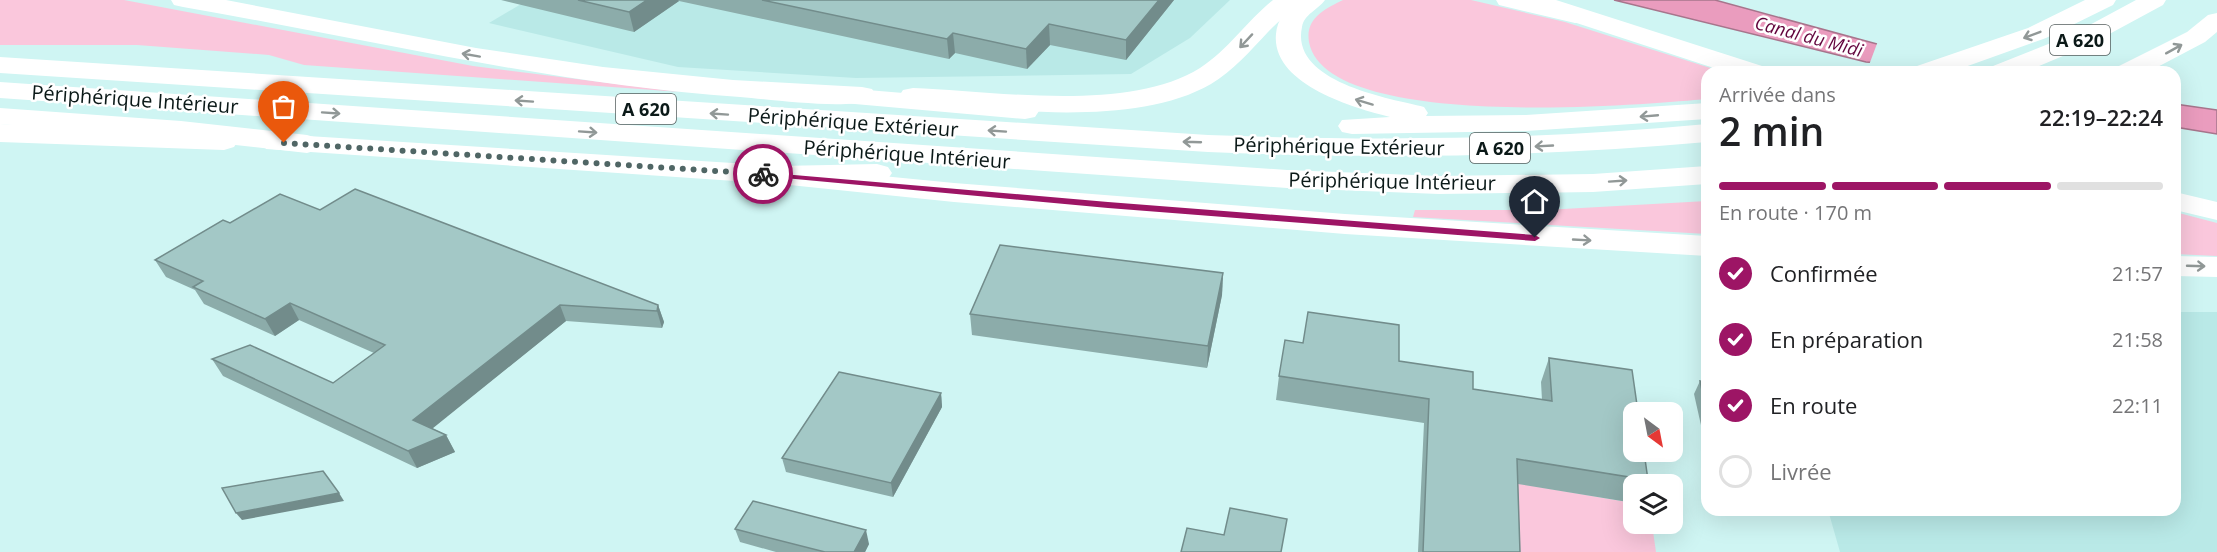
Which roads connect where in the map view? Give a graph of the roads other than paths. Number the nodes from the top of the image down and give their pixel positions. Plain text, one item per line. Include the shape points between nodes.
1 (183, 0) edge
2 (240, 0) edge
3 (1288, 0) edge
4 (1313, 0) edge
5 (1508, 0) edge
6 (1531, 0) edge
7 (2104, 0) edge
8 (2154, 0) edge
9 (271, 14) junction
10 (1575, 16) junction
11 (2217, 20) edge
12 (0, 65) edge
13 (1734, 66) edge
14 (1943, 66) edge
15 (2017, 66) edge
16 (2140, 66) edge
17 (0, 90) edge
18 (831, 94) junction
19 (1701, 111) edge
20 (0, 116) edge
21 (1526, 123) junction
22 (0, 133) edge
23 (1701, 134) edge
24 (307, 144) junction
25 (1701, 174) edge
26 (780, 175) junction
27 (1287, 179) junction
28 (2181, 202) edge
29 (2217, 211) edge
30 (1701, 246) edge
31 (2181, 266) edge
32 (2217, 267) edge

1 - 9 main road
2 - 9 main road
3 -> 18 main road via 1227,61 1200,79 1167,93 1113,102
21 -> 4 main road via 1408,112 1350,97 1323,84 1303,68 1290,51 1286,36 1291,20 1304,4
5 - 10 main road
6 - 10 main road
7 -> 14 main road via 2037,33
8 - 15 main road, A 620 via 2080,40
18 -> 9 main road via 632,78 517,63
10 - 13 main road
16 -> 11 main road, A 620 via 2196,38
23 -> 12 main road, Périphérique Extérieur / A 620 via 1538,147 1407,150 1141,141
17 -> 27 main road, Périphérique Intérieur / A 620
18 - 21 main road via 1086,116 1266,126
19 -> 21 main road
20 - 24 main road
22 - 24 main road
24 - 26 main road
27 -> 25 main road, Périphérique Intérieur / A 620 via 1439,186 1593,183
26 - 27 main road via 852,171 1210,190
26 -> 30 main road via 1201,213
28 - 29 main road
31 -> 32 main road

